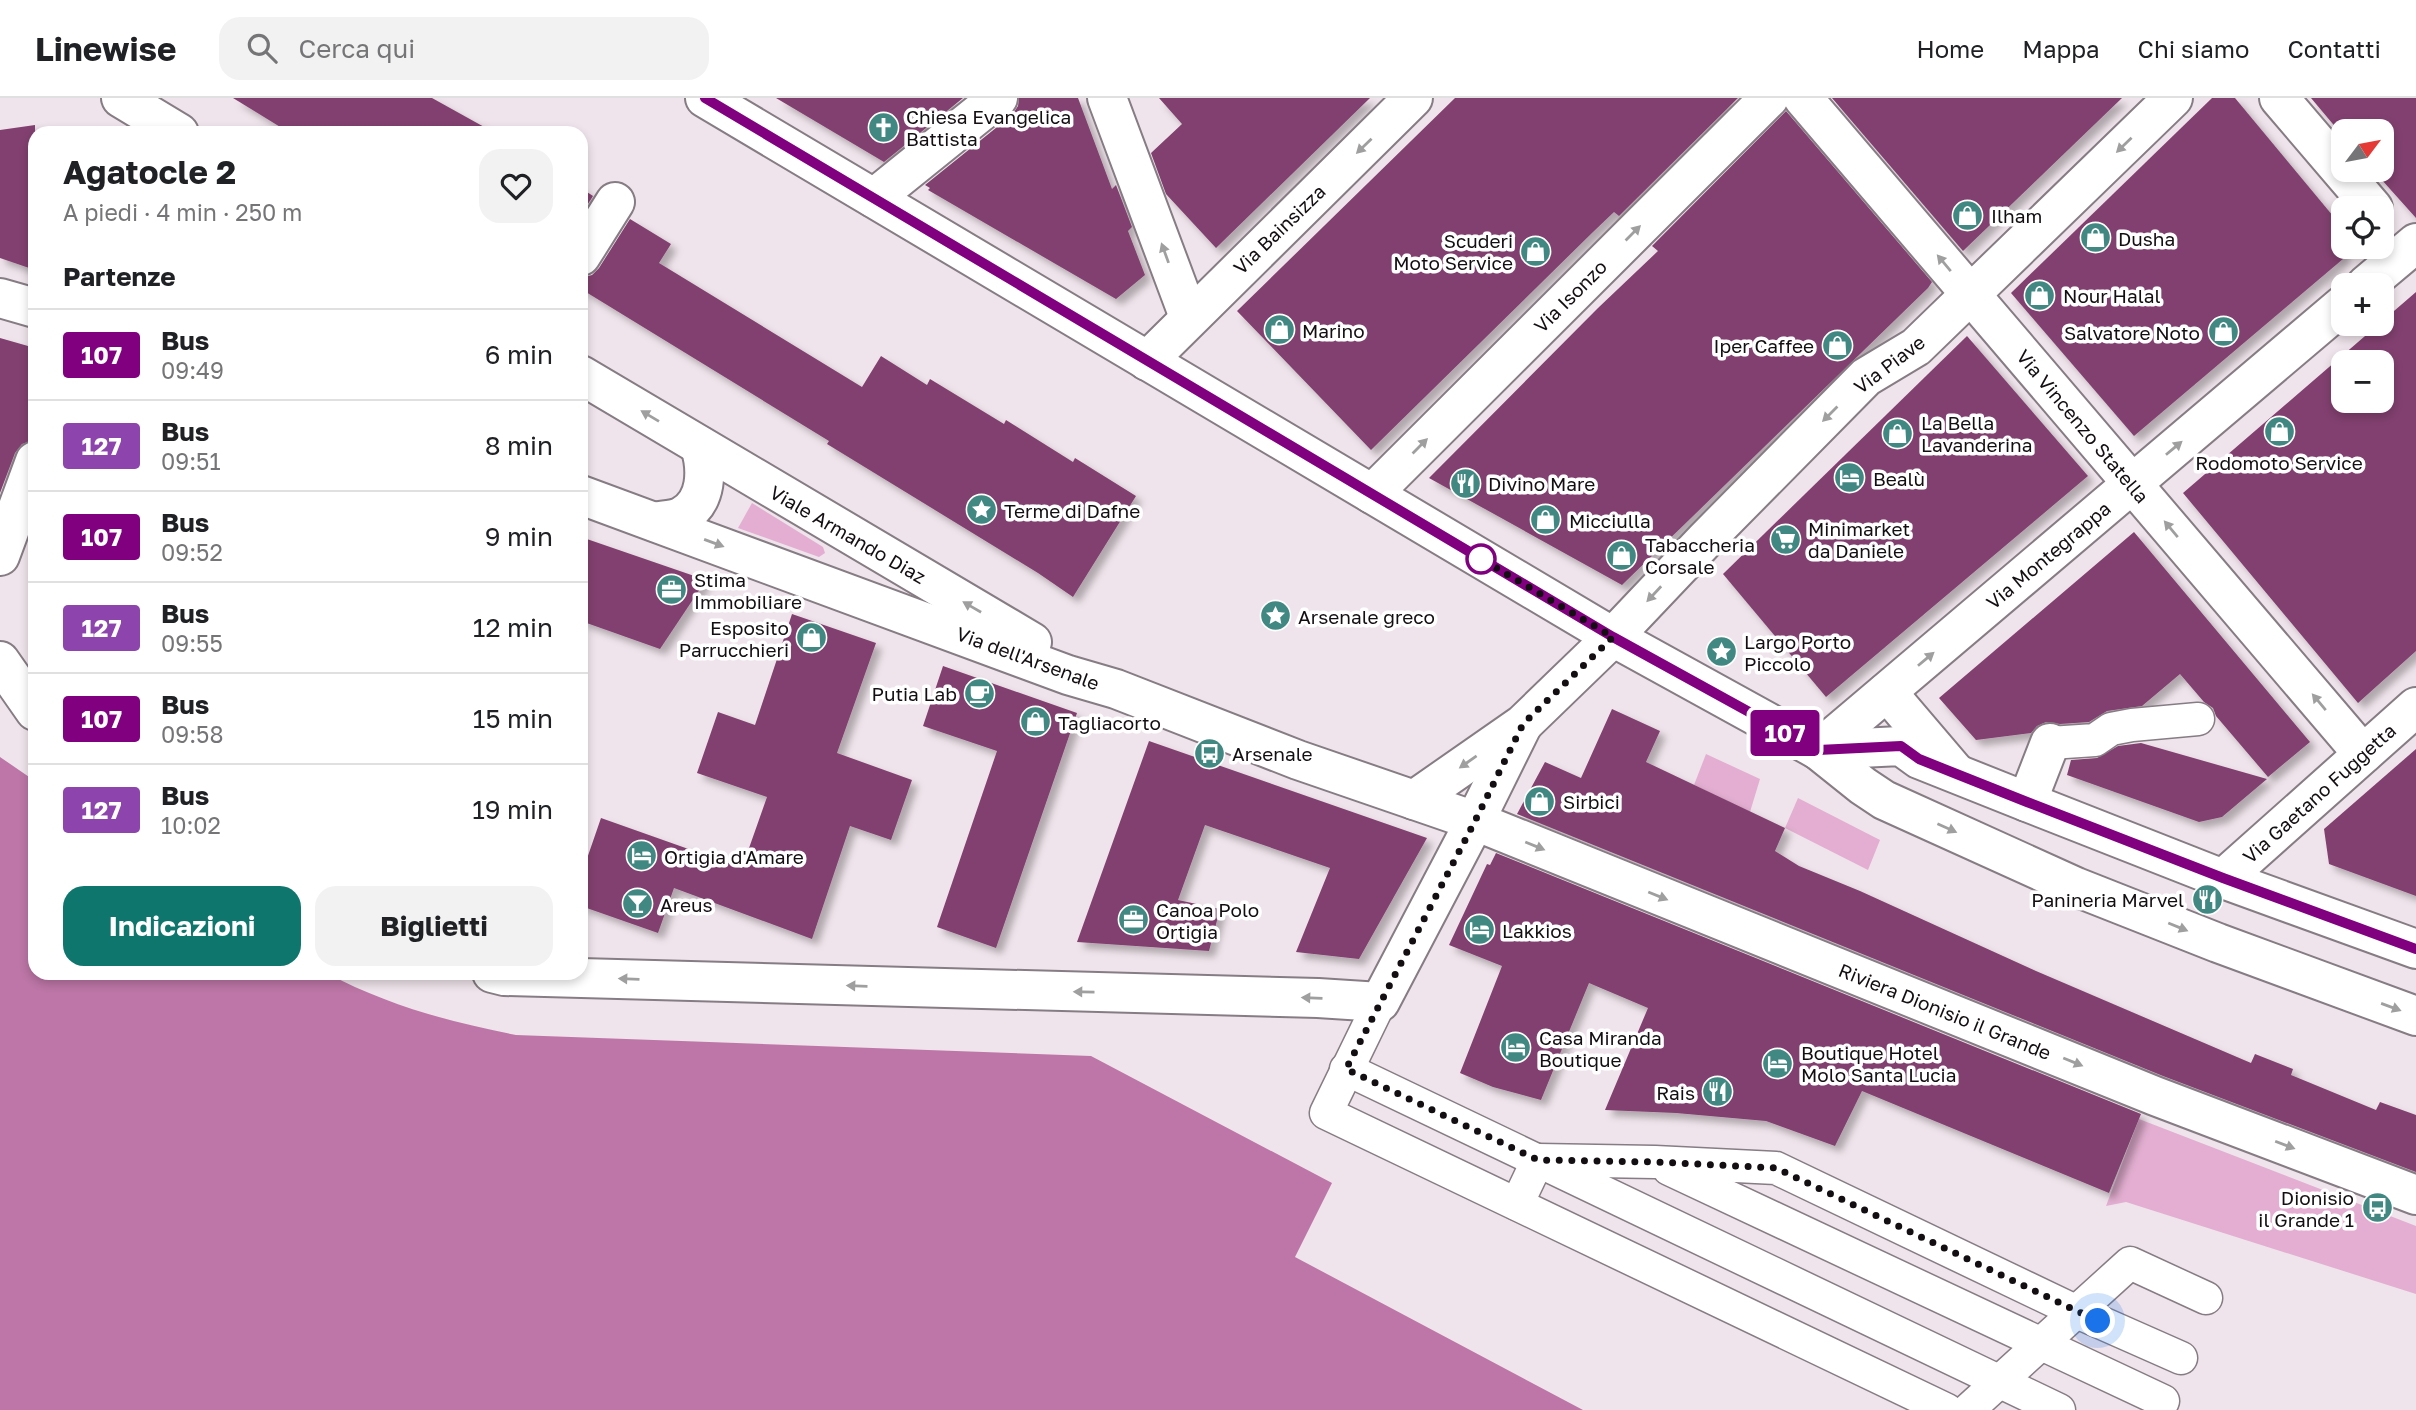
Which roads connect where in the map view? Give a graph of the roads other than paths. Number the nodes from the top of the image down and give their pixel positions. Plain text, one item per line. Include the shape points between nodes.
1 (121, 98) edge
2 (705, 98) edge
3 (998, 98) edge
4 (1107, 98) edge
5 (1413, 98) edge
6 (1769, 98) edge
7 (1803, 98) edge
8 (2173, 98) edge
9 (2279, 98) edge
10 (167, 126) edge
11 (2363, 196) edge
12 (874, 198) junction
13 (615, 202) dead end
14 (2394, 230) edge
15 (588, 245) edge
16 (2414, 250) edge
17 (2382, 273) edge
18 (1970, 294) junction
19 (0, 298) edge
20 (28, 305) edge
21 (2331, 315) edge
22 (1189, 317) junction
23 (1147, 361) junction
24 (588, 379) edge
25 (700, 446) junction
26 (28, 480) edge
27 (2132, 484) junction
28 (1372, 494) junction
29 (588, 498) edge
30 (655, 522) junction
31 (0, 556) edge
32 (1613, 637) junction
33 (0, 661) edge
34 (1116, 689) junction
35 (1887, 692) junction
36 (28, 701) edge
37 (2416, 707) edge
38 (2198, 719) dead end
39 (1523, 724) junction
40 (2050, 743) joint
41 (1818, 750) junction
42 (2363, 754) junction
43 (1956, 773) junction
44 (1414, 800) junction
45 (2027, 802) junction
46 (1475, 821) junction
47 (2223, 878) junction
48 (2416, 949) edge
49 (588, 978) edge
50 (1380, 1002) junction
51 (2416, 1016) edge
52 (1346, 1069) junction
53 (1538, 1160) junction
54 (1655, 1162) junction
55 (2416, 1195) edge
56 (1517, 1204) junction
57 (2206, 1298) dead end
58 (2077, 1312) junction
59 (2042, 1344) junction
60 (2181, 1358) dead end
61 (2000, 1382) junction
62 (2163, 1401) dead end
63 (1947, 1410) edge
64 (1968, 1410) edge
65 (2059, 1410) edge

1 - 10 street
2 - 12 street
3 - 12 street
22 -> 4 street
5 -> 22 street, Via Bainsizza
28 -> 6 street, Via Isonzo
18 -> 7 street, Via Vincenzo Statella
8 -> 18 street, Via Piave
9 - 11 street
12 - 23 street
13 - 15 street
14 - 16 street
16 - 17 street
18 - 27 street, Via Vincenzo Statella
18 -> 32 street, Via Piave via 1916,347 1866,377
19 - 20 street
27 -> 21 street, Via Montegrappa
22 - 23 street, Via Bainsizza
23 - 28 street
25 -> 24 street, Viale Armando Diaz
25 - 30 street via 705,476 698,498 683,516
34 -> 25 street, Viale Armando Diaz
26 - 31 street
35 -> 27 street, Via Montegrappa
42 -> 27 street, Via Vincenzo Statella
28 - 32 street
29 - 30 street, Via dell'Arsenale
30 -> 34 street, Via dell'Arsenale
32 - 39 street, Via Piave
32 - 41 street
33 - 36 street
34 - 44 street, Via dell'Arsenale
35 - 41 street, Via Montegrappa
35 - 43 street
37 - 42 street, Via Gaetano Fuggetta
38 - 40 street via 2132,725 2111,729 2095,740
39 -> 44 street
39 - 46 street
40 - 45 street
41 - 43 street via 1901,746 1919,759
41 -> 51 street via 1884,800 2076,887
42 - 47 street, Via Gaetano Fuggetta
43 - 45 street
44 - 46 street, Via dell'Arsenale
45 - 47 street
46 - 50 street
46 -> 55 street, Riviera Dionisio il Grande via 2155,1096
47 - 48 street
50 -> 49 street
50 - 52 street
52 - 53 street
52 - 56 street via 1326,1112
53 - 54 street
53 - 56 street
53 - 61 street
54 - 58 street via 1776,1168
54 - 59 street
56 - 63 street
57 - 58 street via 2130,1264
58 - 59 street
58 - 60 street
59 - 61 street
59 - 62 street
61 - 64 street
61 - 65 street

